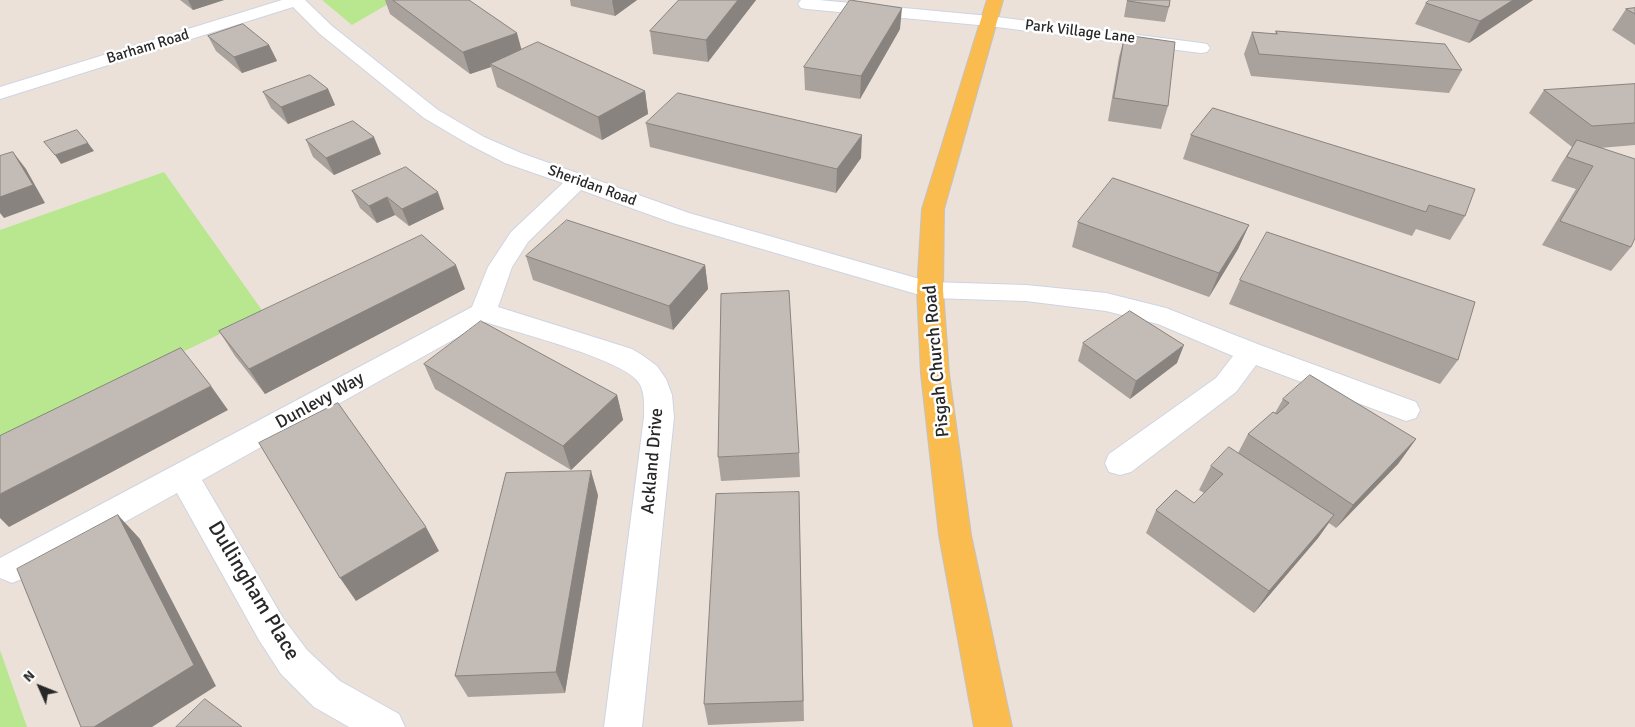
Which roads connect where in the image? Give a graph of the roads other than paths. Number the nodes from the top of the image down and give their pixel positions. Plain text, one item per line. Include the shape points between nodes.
1 (296, 0) edge
2 (807, 4) dead end
3 (992, 10) edge
4 (1201, 48) dead end
5 (0, 93) edge
6 (578, 181) junction
7 (930, 290) junction
8 (483, 312) junction
9 (1250, 352) junction
10 (1406, 410) dead end
11 (1120, 464) dead end
12 (184, 475) junction
13 (12, 568) dead end
14 (386, 727) edge
15 (623, 727) edge
16 (993, 727) edge

1 - 5 street, Barham Road
1 - 6 street, Sheridan Road via 326,30 432,114 513,158
2 - 3 street, Park Village Lane
3 - 4 street, Park Village Lane
3 - 7 main road, Pisgah Church Road via 933,209
6 - 7 street, Sheridan Road via 682,218
6 - 8 street via 519,237 500,267
7 - 9 street, Sheridan Road via 1026,293 1106,302 1166,317
7 - 16 main road, Pisgah Church Road via 935,374 955,535
8 - 12 street, Dunlevy Way
8 - 15 street, Ackland Drive via 622,356 642,366 656,388 659,417
9 - 10 street, Sheridan Road
9 - 11 street via 1226,385
12 - 13 street, Dunlevy Way
12 - 14 street, Dullingham Place via 271,629 294,662 327,694

